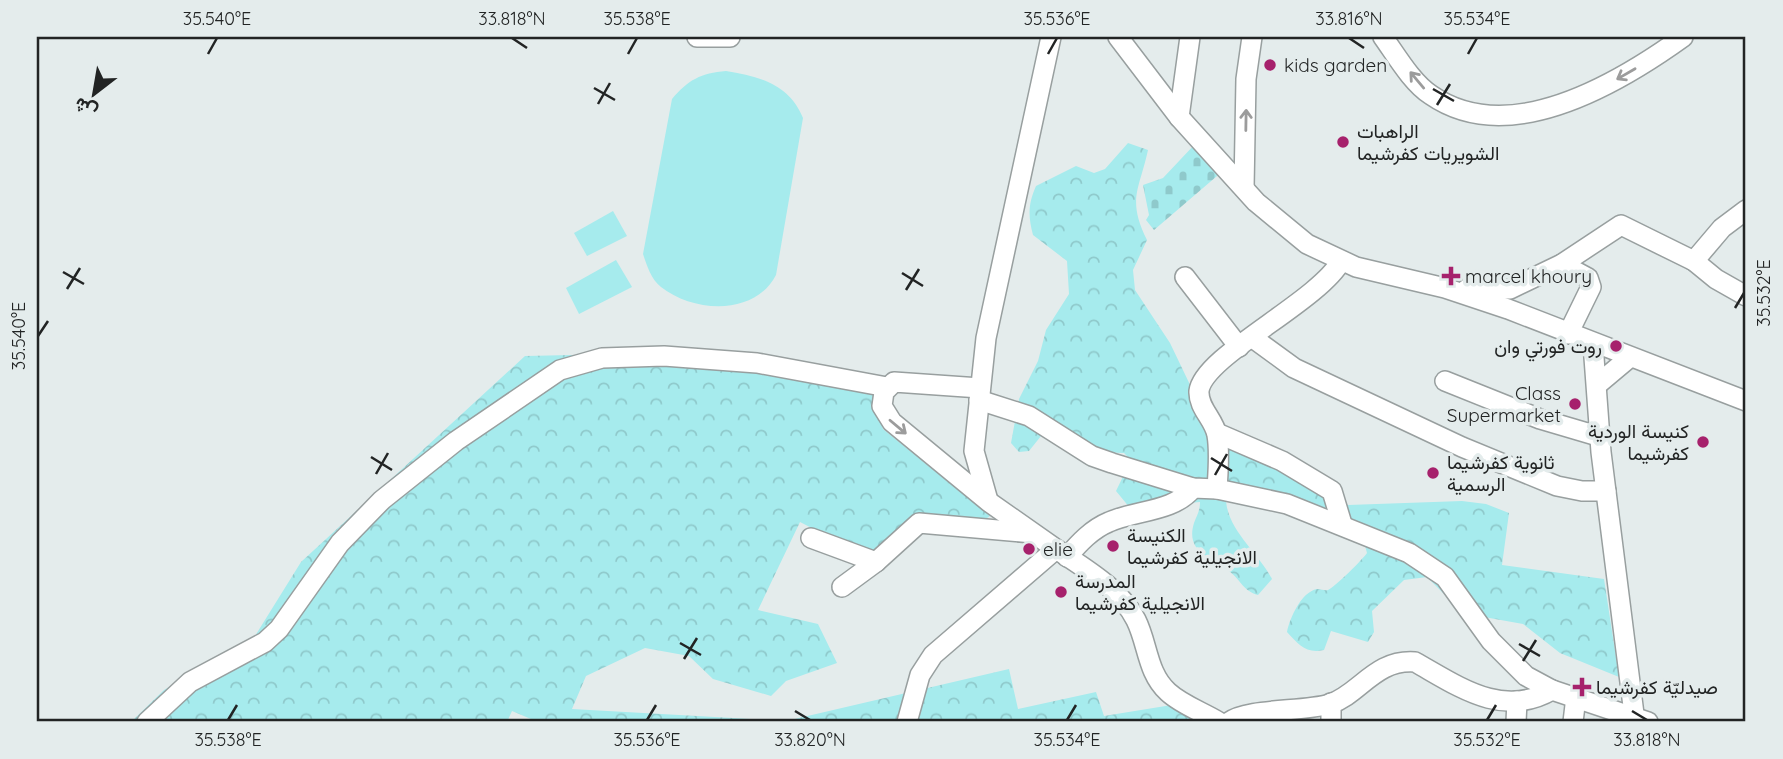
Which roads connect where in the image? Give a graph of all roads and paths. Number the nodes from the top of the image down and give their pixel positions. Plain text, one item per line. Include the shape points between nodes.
1 (697, 37) edge
2 (730, 37) edge
3 (1051, 37) edge
4 (1118, 37) edge
5 (1190, 37) edge
6 (1252, 37) edge
7 (1383, 37) edge
8 (1684, 37) edge
9 (1179, 117) junction
10 (1244, 188) junction
11 (1746, 210) edge
12 (1341, 261) junction
13 (1694, 261) junction
14 (1562, 264) junction
15 (1185, 277) dead end
16 (1445, 288) junction
17 (1746, 296) edge
18 (1568, 334) junction
19 (986, 338) junction
20 (1246, 342) junction
21 (1593, 344) junction
22 (1629, 358) junction
23 (1445, 381) dead end
24 (1598, 384) junction
25 (953, 385) junction
26 (887, 387) junction
27 (979, 394) junction
28 (1746, 401) edge
29 (1217, 433) junction
30 (1601, 437) junction
31 (975, 458) junction
32 (949, 468) junction
33 (1194, 488) junction
34 (1217, 489) junction
35 (1606, 491) junction
36 (989, 502) junction
37 (1342, 524) junction
38 (1033, 533) junction
39 (811, 538) dead end
40 (1062, 553) junction
41 (876, 562) junction
42 (842, 586) dead end
43 (1552, 690) junction
44 (1576, 697) junction
45 (1517, 701) junction
46 (1331, 713) edge
47 (1277, 718) edge
48 (1639, 720) edge
49 (147, 722) edge
50 (906, 722) edge
51 (1219, 722) edge
52 (1229, 722) edge
53 (1516, 722) edge
54 (1573, 722) edge

1 - 2 street
3 - 19 street
4 - 9 street
5 - 9 street
10 -> 6 street via 1246,79
8 -> 7 street via 1597,91 1562,106 1508,115 1452,106 1429,95
9 - 10 street
10 - 12 street via 1284,228
11 - 13 street via 1722,228
12 - 16 street
12 - 20 street via 1315,289
13 - 14 street via 1621,225
13 - 17 street
14 - 16 street via 1510,289
14 - 18 street via 1588,278 1591,287
15 - 20 street
16 - 18 street
18 - 21 street
19 - 25 street
19 - 27 street
20 - 29 street via 1210,370 1200,385 1199,400
20 - 35 street via 1462,447 1557,486
21 - 22 street
21 - 24 street
22 - 24 street
22 - 28 street
23 - 30 street via 1540,419
24 - 30 street
25 - 26 street via 900,382
25 - 27 street
26 -> 32 street via 882,406 887,417
26 - 49 street via 757,363 664,356 602,358 560,370 456,441 382,500 340,543 279,629 265,642 190,682
27 - 31 street
27 - 33 street via 1028,416 1092,456
29 - 34 street
29 - 37 street via 1282,461 1332,491
30 - 35 street
31 - 32 street via 967,467
31 - 36 street
32 - 36 street
33 - 34 street
33 - 40 street via 1176,501 1108,522
34 - 37 street via 1287,504
35 - 48 street
36 - 38 street
37 - 43 street via 1409,553 1445,577 1506,657 1526,676
38 - 40 street
38 - 41 street via 919,523
39 - 41 street
40 - 50 street via 933,655 920,675
40 - 51 street via 1122,600 1147,646 1151,669 1167,691
41 - 42 street
43 - 44 street
43 - 45 street
44 - 48 street
44 - 54 street
45 - 46 street via 1493,701 1469,693 1415,662 1405,661 1379,670
45 - 53 street
46 - 47 street
47 - 52 street via 1244,714

